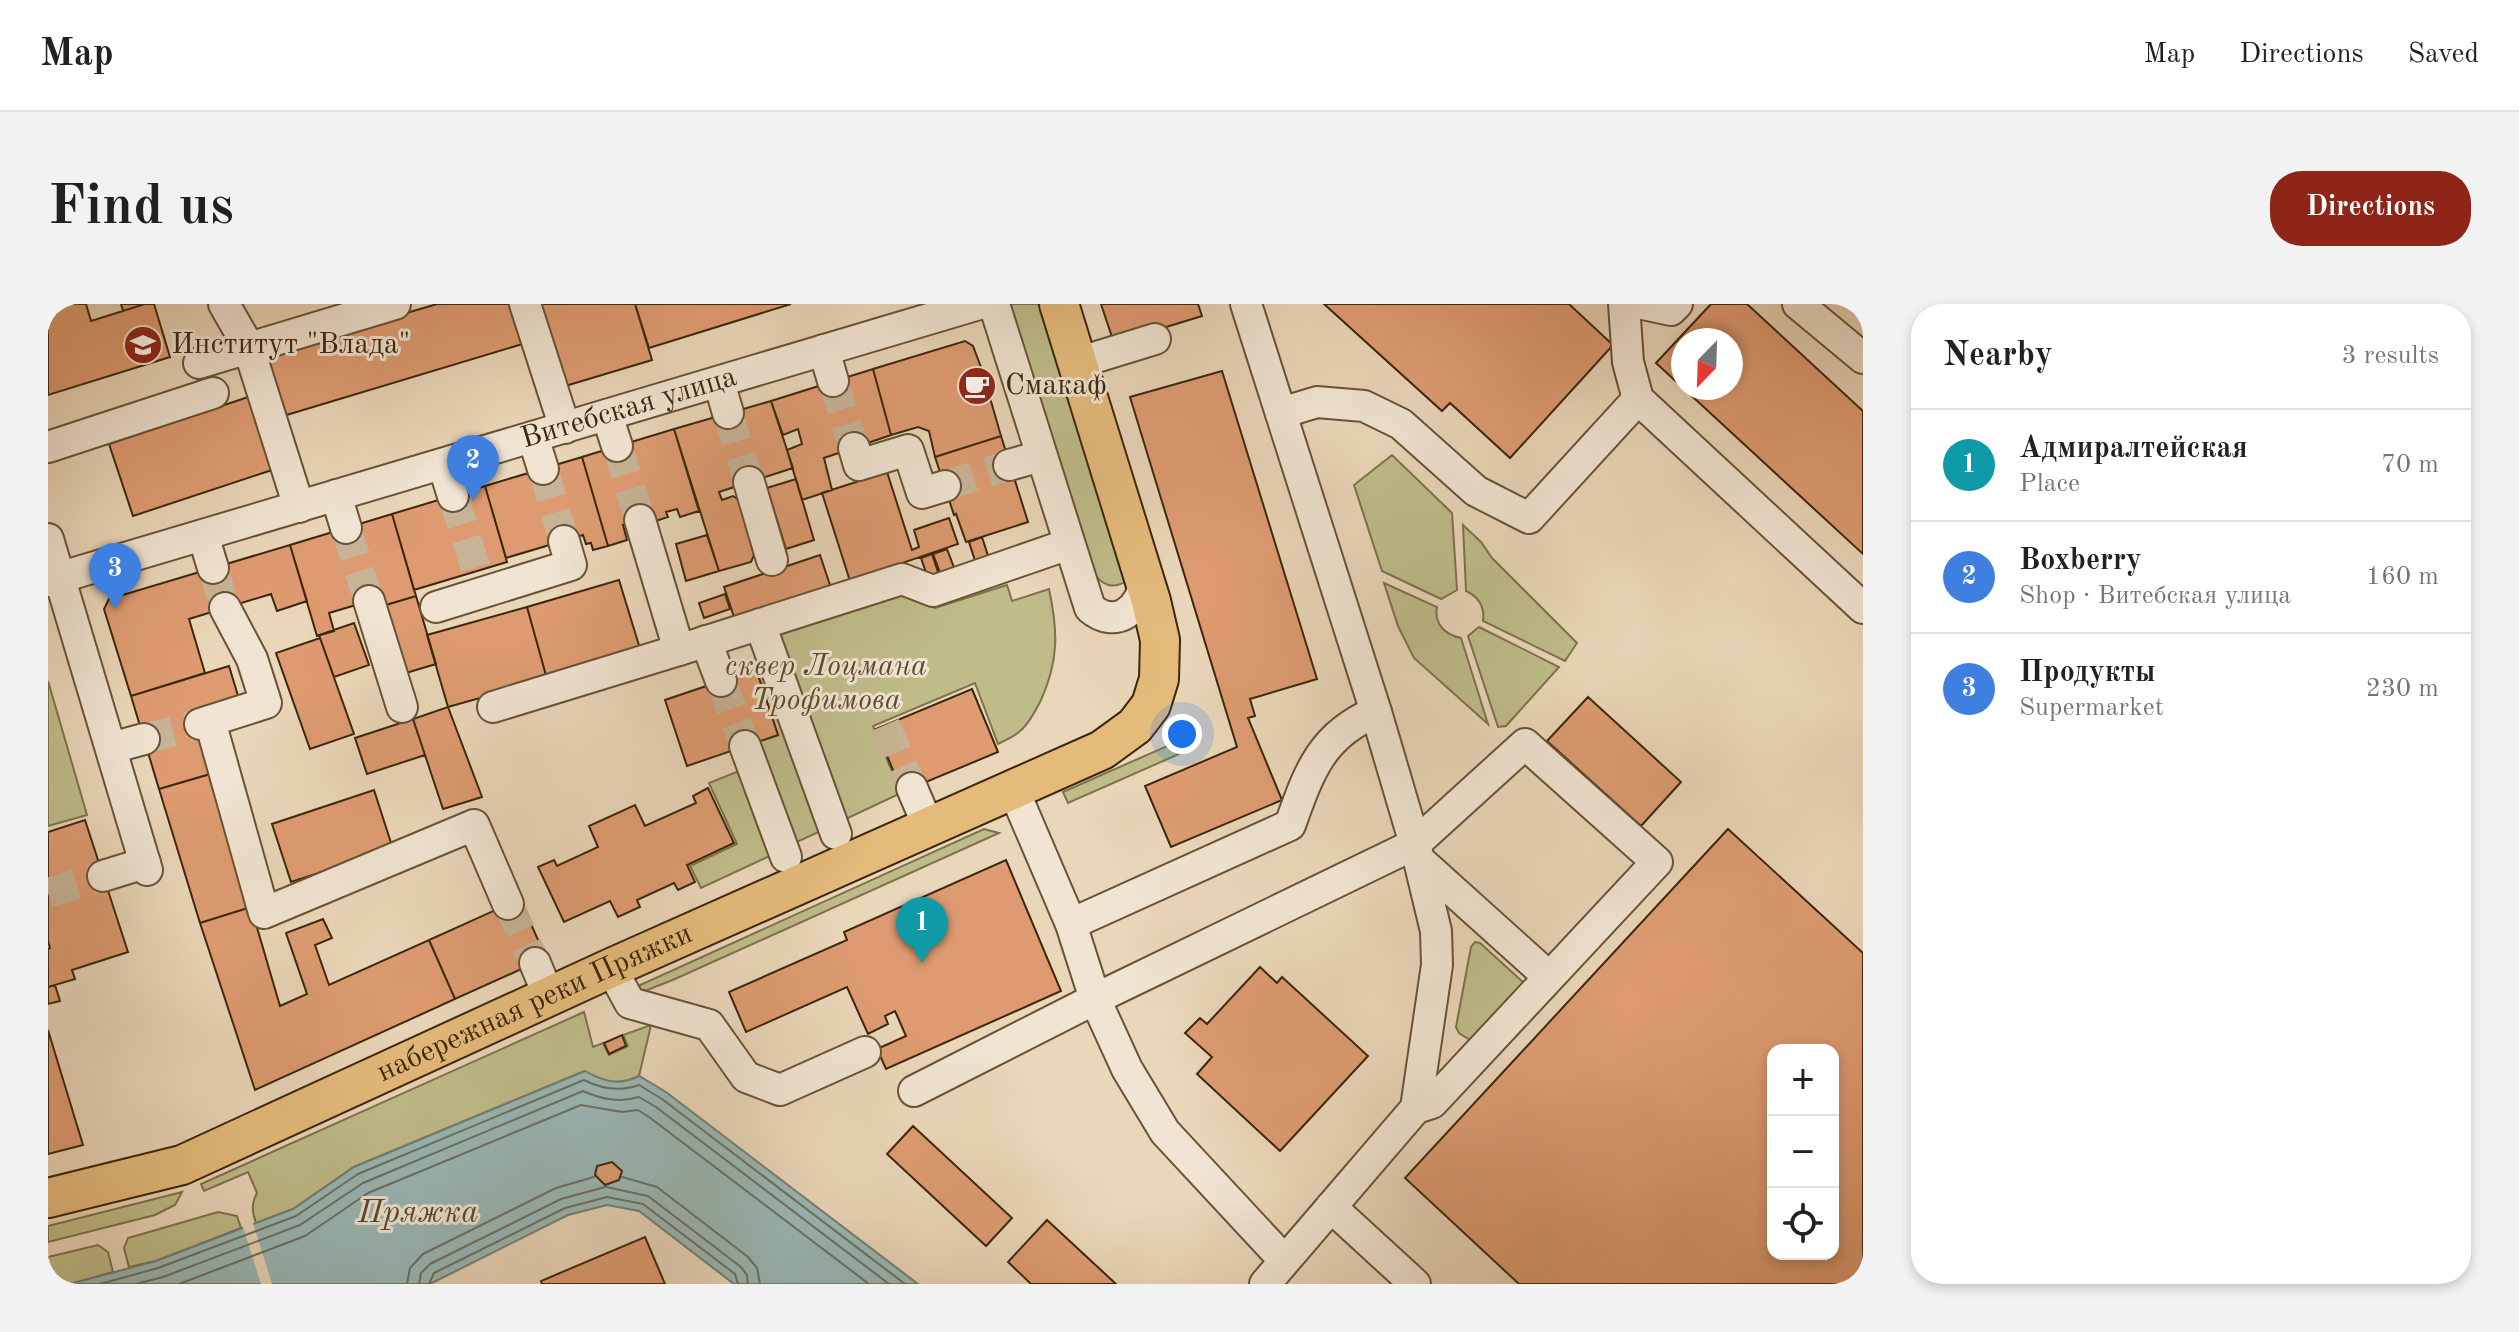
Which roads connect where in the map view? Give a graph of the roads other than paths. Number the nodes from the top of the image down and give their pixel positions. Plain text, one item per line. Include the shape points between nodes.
1 (224, 304) edge
2 (395, 304) edge
3 (525, 304) edge
4 (979, 304) edge
5 (994, 304) edge
6 (1059, 304) edge
7 (1246, 304) edge
8 (1624, 304) edge
9 (1643, 304) edge
10 (1677, 304) edge
11 (1798, 304) edge
12 (1155, 339) dead end
13 (248, 346) junction
14 (824, 350) junction
15 (1863, 358) edge
16 (199, 363) dead end
17 (1077, 363) junction
18 (833, 381) tunnel mouth
19 (719, 382) junction
20 (213, 393) dead end
21 (1638, 399) junction
22 (728, 413) tunnel mouth
23 (1281, 413) junction
24 (607, 415) junction
25 (565, 428) junction
26 (533, 437) junction
27 (617, 446) tunnel mouth
28 (48, 447) edge
29 (854, 448) dead end
30 (1041, 456) junction
31 (443, 464) junction
32 (1009, 465) tunnel mouth
33 (543, 469) tunnel mouth
34 (749, 482) tunnel mouth
35 (945, 486) tunnel mouth
36 (336, 495) junction
37 (453, 496) tunnel mouth
38 (299, 507) junction
39 (640, 520) tunnel mouth
40 (346, 528) tunnel mouth
41 (203, 535) junction
42 (48, 539) edge
43 (564, 541) tunnel mouth
44 (1069, 544) junction
45 (772, 560) dead end
46 (213, 568) tunnel mouth
47 (54, 580) edge
48 (1145, 581) junction
49 (369, 601) tunnel mouth
50 (436, 607) dead end
51 (225, 608) tunnel mouth
52 (1863, 608) edge
53 (760, 624) junction
54 (692, 645) junction
55 (721, 681) tunnel mouth
56 (402, 707) dead end
57 (493, 707) dead end
58 (1376, 712) junction
59 (144, 739) tunnel mouth
60 (745, 746) tunnel mouth
61 (111, 748) junction
62 (912, 788) tunnel mouth
63 (1014, 791) junction
64 (929, 828) junction
65 (836, 834) dead end
66 (1417, 852) junction
67 (786, 857) dead end
68 (103, 876) tunnel mouth
69 (508, 904) tunnel mouth
70 (1071, 924) junction
71 (611, 968) junction
72 (1549, 977) junction
73 (1095, 999) junction
74 (865, 1052) dead end
75 (914, 1091) dead end
76 (1416, 1108) junction
77 (48, 1198) edge
78 (1331, 1207) junction
79 (1284, 1260) junction
80 (1265, 1284) edge
81 (1415, 1284) edge

1 - 13 street
2 - 13 street
3 - 25 street
4 - 14 street, Витебская улица
5 - 30 street
6 - 17 main road, набережная реки Пряжки
7 - 23 street
8 - 21 street via 1628,362
9 - 10 street via 1671,310
11 - 15 street
12 - 17 street
13 - 16 street
13 - 38 street
14 - 18 street
14 - 19 street, Витебская улица
17 - 48 main road, набережная реки Пряжки
19 - 22 street
19 - 24 street, Витебская улица
20 - 28 street
21 - 23 street via 1529,518 1476,491 1401,424 1364,406 1317,402
21 - 52 street
23 - 58 street
24 - 25 street, Витебская улица
24 - 27 street
25 - 26 street, Витебская улица
26 - 31 street, Витебская улица
26 - 33 street
29 - 35 street via 859,465 908,450 922,493
30 - 32 street
30 - 44 street
31 - 36 street, Витебская улица
31 - 37 street
34 - 45 street
36 - 38 street, Витебская улица
36 - 40 street
38 - 41 street, Витебская улица
39 - 54 street
41 - 46 street
41 - 47 street, Витебская улица
42 - 47 street
43 - 50 street via 571,565 481,582
44 - 48 street via 1086,598 1097,614 1128,613 1137,606
44 - 53 street via 933,591 902,579
47 - 61 street
48 - 63 main road, набережная реки Пряжки via 1160,640 1159,679 1151,705 1135,726 1102,750
49 - 56 street
51 - 69 street via 252,659 266,703 205,722 264,913 474,825
53 - 54 street
53 - 65 street
54 - 55 street
54 - 57 street
58 - 66 street
58 - 70 street via 1353,722 1331,741 1302,790 1290,825
59 - 61 street
60 - 67 street
61 - 68 street via 146,866
62 - 64 street
63 - 64 main road, набережная реки Пряжки
63 - 70 street
64 - 71 main road, набережная реки Пряжки
66 - 72 street
66 - 72 street via 1525,744 1657,862
66 - 73 street
66 - 76 street via 1436,931 1437,965
70 - 73 street
71 - 74 street via 630,1003 709,1025 746,1077 780,1090
71 - 77 main road, набережная реки Пряжки via 542,980 182,1165
72 - 76 street via 1432,1103
73 - 75 street
73 - 79 street via 1127,1069 1165,1132
76 - 78 street
78 - 79 street
78 - 81 street
79 - 80 street

